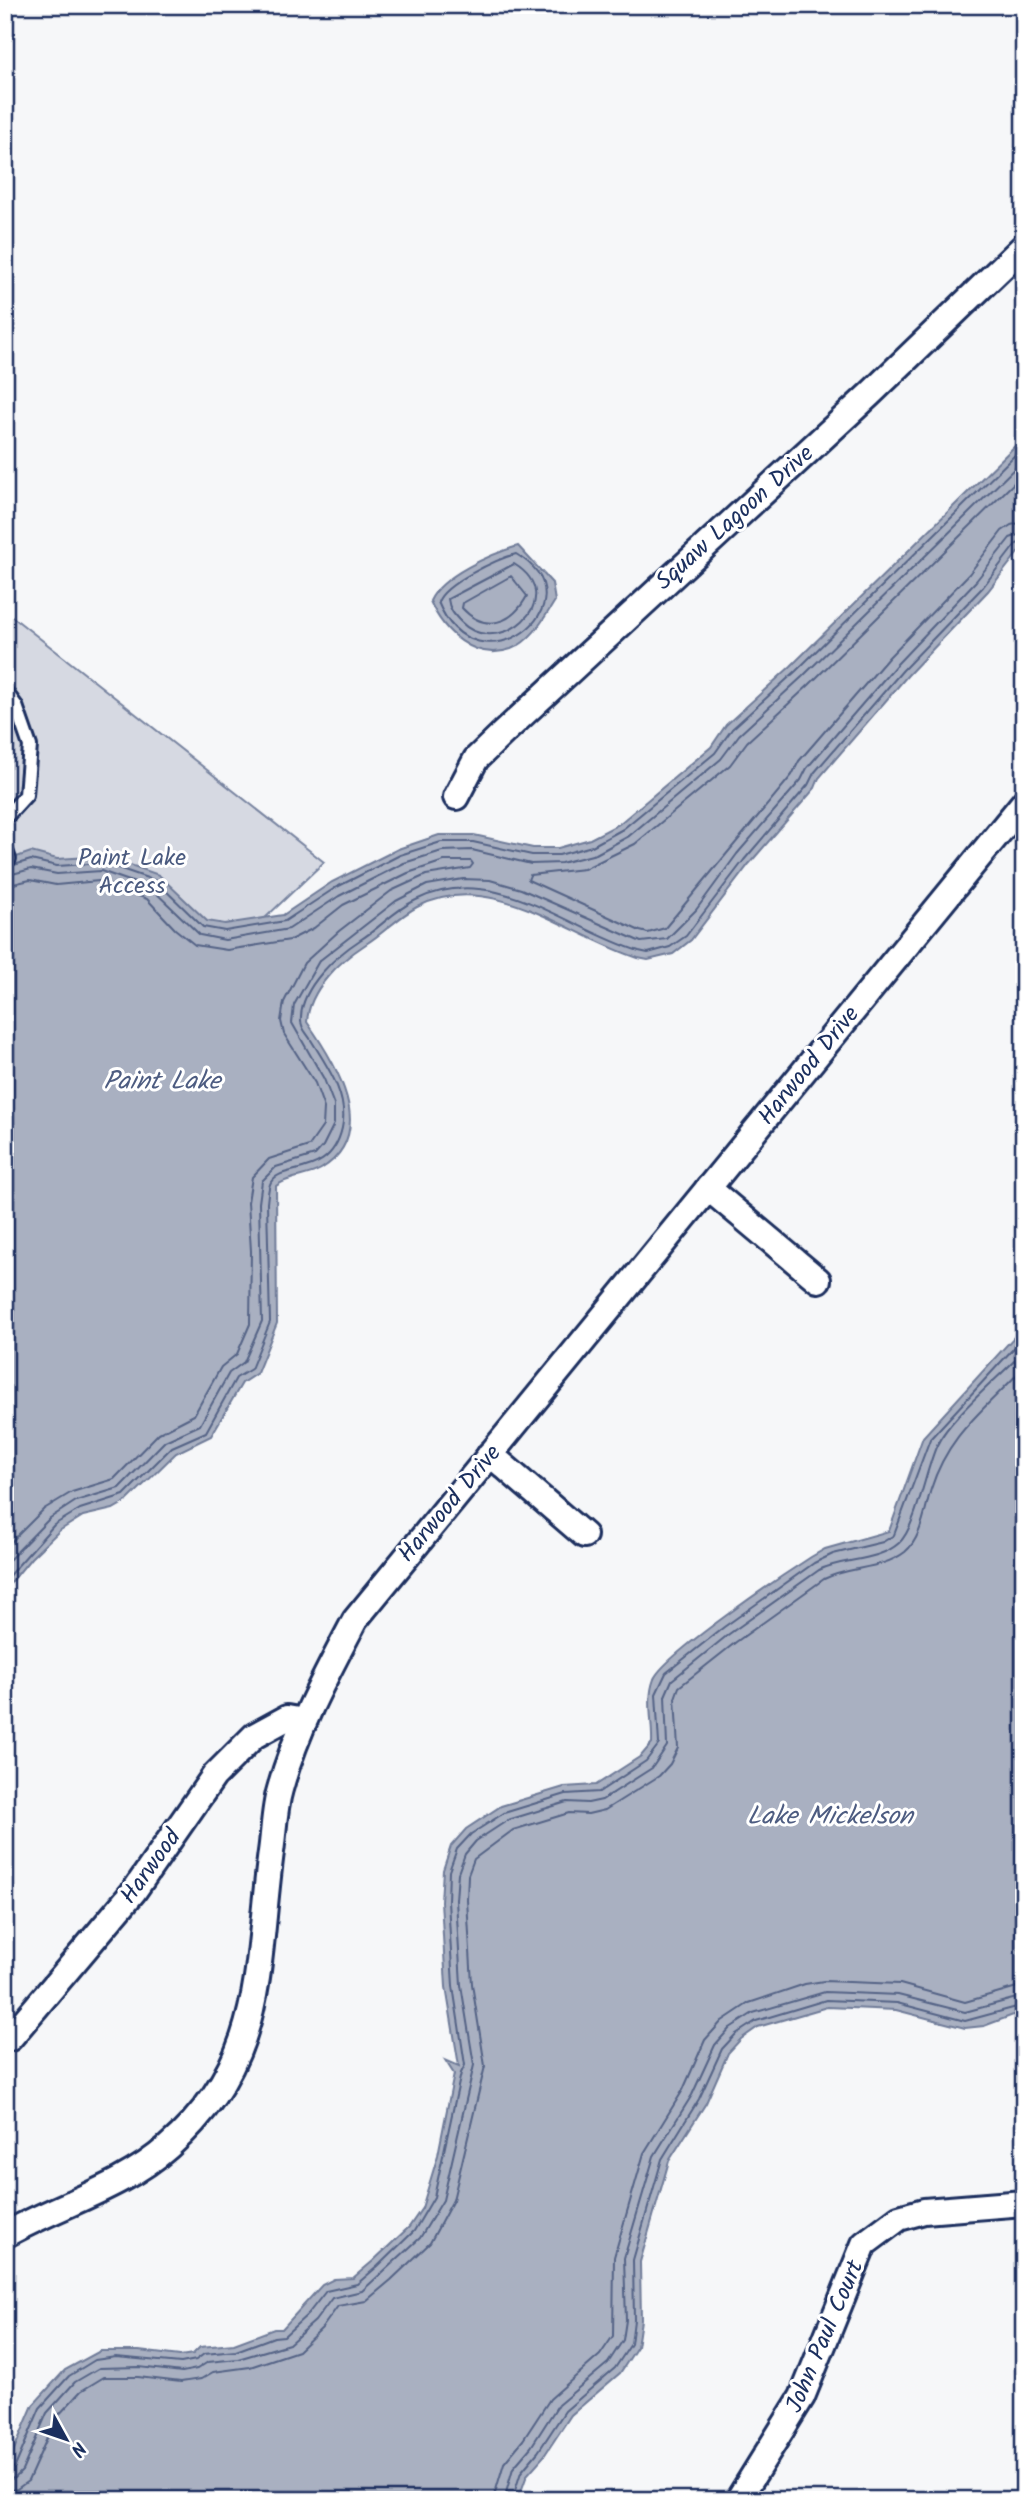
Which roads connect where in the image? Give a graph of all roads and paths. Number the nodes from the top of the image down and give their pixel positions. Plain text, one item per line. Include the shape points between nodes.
1 (1024, 246) edge
2 (5, 691) edge
3 (456, 797) dead end
4 (1024, 802) edge
5 (5, 818) edge
6 (708, 1188) junction
7 (818, 1280) dead end
8 (489, 1454) junction
9 (584, 1535) dead end
10 (303, 1721) junction
11 (10, 2038) dead end
12 (1024, 2203) edge
13 (5, 2235) edge
14 (738, 2500) edge

1 - 3 street, Squaw Lagoon Drive via 476,759
2 - 5 lane via 16,706 30,746 26,795
4 - 6 street, Harwood Drive
6 - 7 street
6 - 8 street, Harwood Drive
8 - 9 street
8 - 10 street, Harwood Drive via 355,1620
10 - 11 street, Harwood via 287,1718 254,1736 214,1776 128,1899
10 - 13 street, Harwood Drive via 279,1791 255,2001 242,2047 219,2089 166,2149 125,2176
12 - 14 street, John Paul Court via 924,2211 899,2218 864,2244 802,2397

